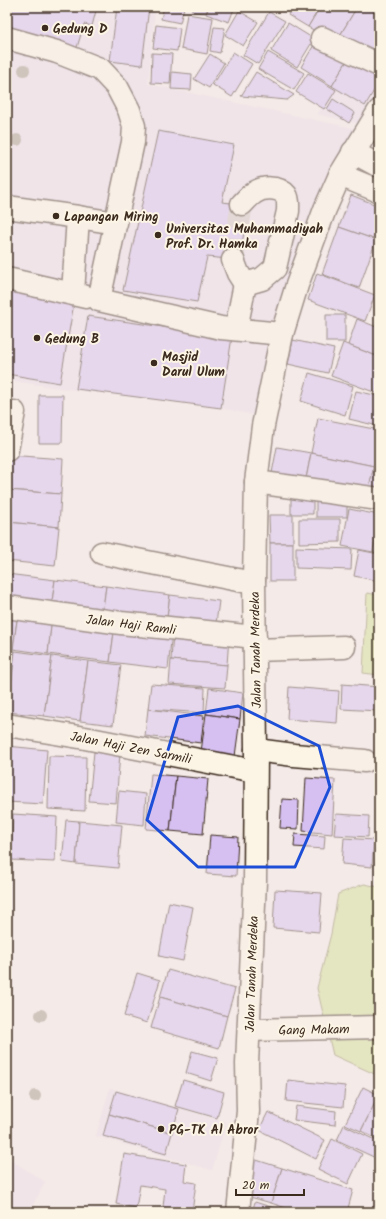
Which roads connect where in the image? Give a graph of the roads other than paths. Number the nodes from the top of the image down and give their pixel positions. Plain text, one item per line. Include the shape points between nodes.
1 (7, 38) edge
2 (322, 38) dead end
3 (379, 65) edge
4 (379, 111) edge
5 (354, 152) junction
6 (379, 166) edge
7 (340, 175) junction
8 (379, 191) edge
9 (242, 204) tunnel mouth
10 (7, 206) edge
11 (78, 217) junction
12 (116, 223) junction
13 (233, 260) tunnel mouth
14 (7, 279) edge
15 (245, 284) junction
16 (73, 293) junction
17 (99, 300) junction
18 (236, 329) junction
19 (282, 334) junction
20 (14, 412) dead end
21 (7, 450) edge
22 (256, 482) junction
23 (379, 499) edge
24 (102, 553) dead end
25 (254, 580) junction
26 (7, 607) edge
27 (255, 643) junction
28 (344, 647) dead end
29 (7, 725) edge
30 (256, 750) junction
31 (365, 761) dead end
32 (255, 771) junction
33 (379, 1027) edge
34 (249, 1030) junction
35 (238, 1212) edge

1 - 12 street via 57,52 100,69 117,87 134,126 134,142
2 - 3 street
4 - 5 street, Jalan Tanah Merdeka
5 - 6 street
5 - 7 street, Jalan Tanah Merdeka
7 - 8 street
7 - 19 street, Jalan Tanah Merdeka via 297,285
9 - 15 street via 254,192 264,188 277,189 285,194 288,202 275,268 262,279
10 - 11 street
11 - 12 street
11 - 16 street
12 - 17 street
13 - 15 street
14 - 16 street
15 - 18 street
16 - 17 street
17 - 18 street
18 - 19 street
19 - 22 street, Jalan Tanah Merdeka via 262,426
20 - 21 street
22 - 23 street
22 - 25 street, Jalan Tanah Merdeka
24 - 25 street via 242,581
25 - 27 street, Jalan Tanah Merdeka
26 - 27 street, Jalan Haji Ramli
27 - 28 street, Jalan Haji Ramli
27 - 30 street, Jalan Tanah Merdeka
29 - 32 street, Jalan Haji Zen Sarmili
30 - 31 street
30 - 32 street, Jalan Tanah Merdeka
32 - 34 street, Jalan Tanah Merdeka via 255,881
33 - 34 street, Gang Makam
34 - 35 street, Jalan Tanah Merdeka via 248,1111

